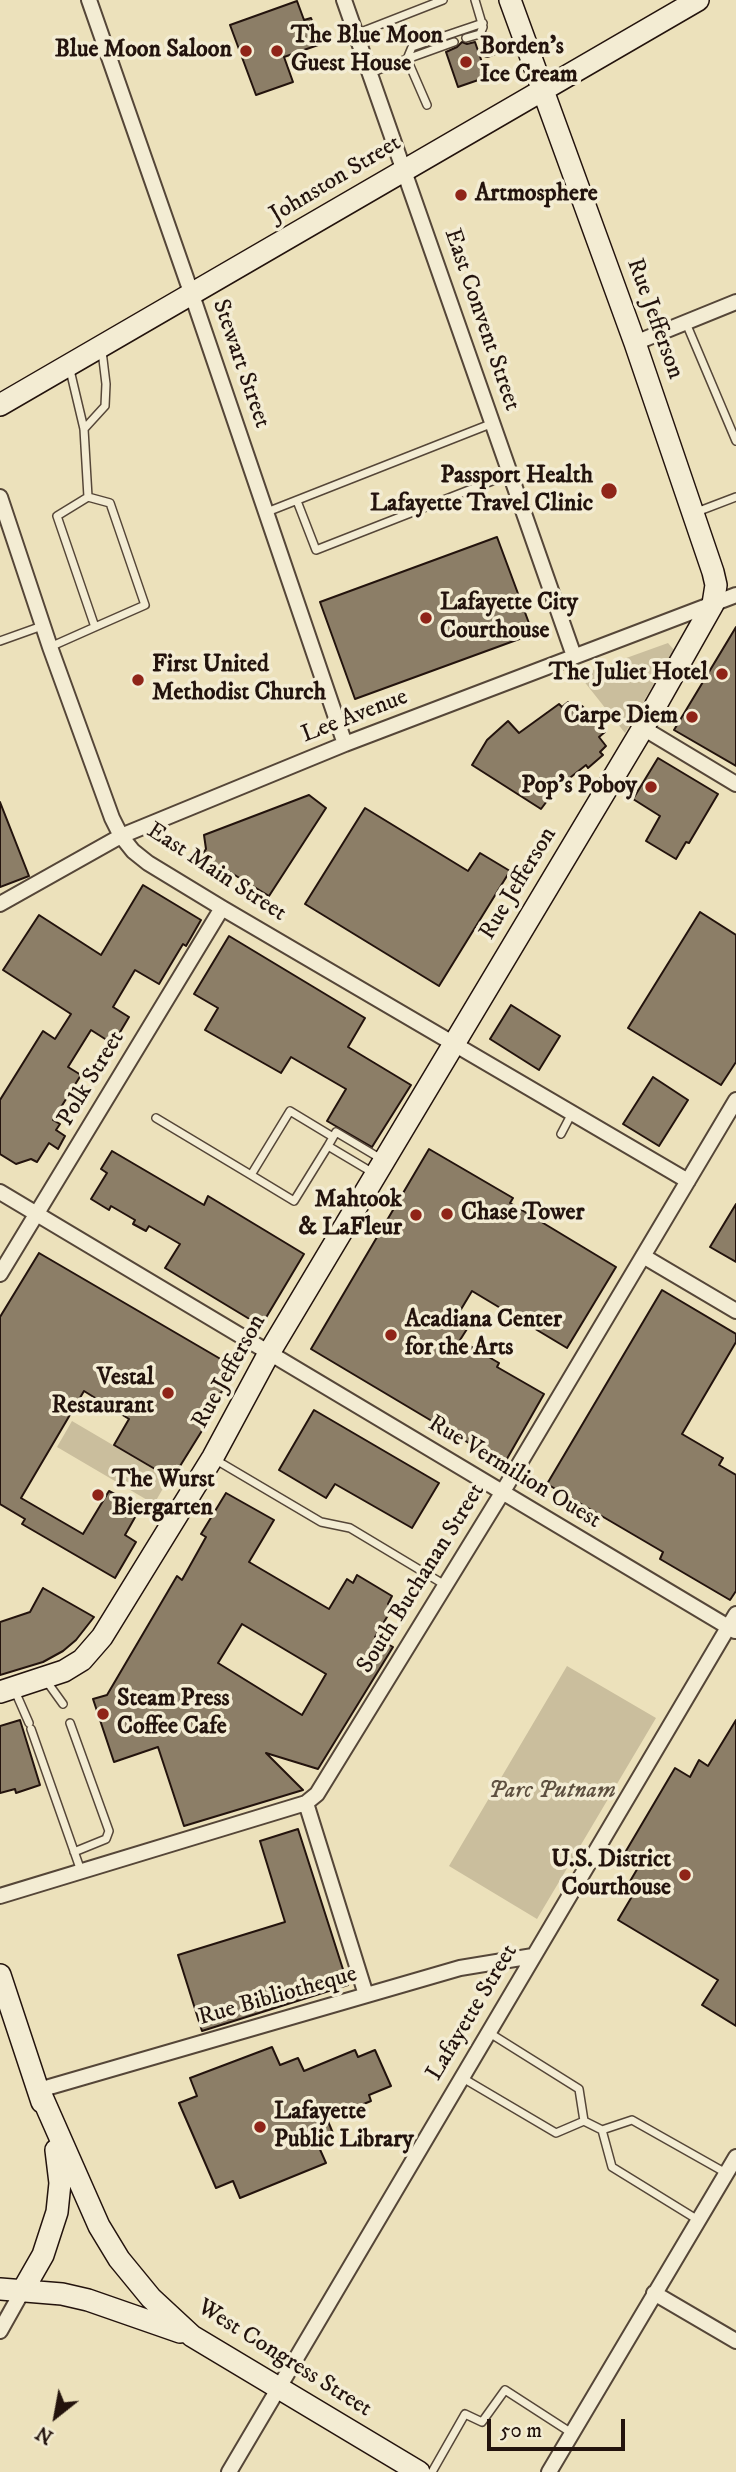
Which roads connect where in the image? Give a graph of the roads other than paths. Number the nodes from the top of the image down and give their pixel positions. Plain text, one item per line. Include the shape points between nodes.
1 (89, 0) edge
2 (344, 0) edge
3 (443, 0) edge
4 (475, 0) edge
5 (510, 0) edge
6 (698, 0) edge
7 (483, 23) junction
8 (356, 34) junction
9 (466, 38) dead end
10 (523, 38) junction
11 (454, 42) dead end
12 (487, 53) dead end
13 (407, 60) junction
14 (369, 74) junction
15 (542, 90) junction
16 (427, 105) dead end
17 (404, 171) junction
18 (192, 295) junction
19 (735, 305) edge
20 (686, 323) junction
21 (635, 343) junction
22 (101, 347) junction
23 (69, 366) junction
24 (0, 405) edge
25 (492, 423) junction
26 (84, 429) junction
27 (736, 441) edge
28 (511, 474) junction
29 (0, 497) edge
30 (88, 497) junction
31 (736, 497) edge
32 (297, 501) junction
33 (267, 512) junction
34 (693, 513) junction
35 (736, 595) edge
36 (713, 604) junction
37 (43, 625) junction
38 (95, 627) junction
39 (0, 641) edge
40 (50, 647) junction
41 (574, 656) junction
42 (643, 728) junction
43 (345, 744) junction
44 (736, 784) edge
45 (121, 836) junction
46 (0, 904) edge
47 (222, 908) junction
48 (454, 1044) junction
49 (736, 1102) edge
50 (572, 1113) junction
51 (156, 1118) dead end
52 (561, 1134) dead end
53 (333, 1137) junction
54 (328, 1146) junction
55 (380, 1168) junction
56 (251, 1175) junction
57 (688, 1181) junction
58 (0, 1192) edge
59 (37, 1214) junction
60 (643, 1256) junction
61 (0, 1274) edge
62 (736, 1311) edge
63 (269, 1353) junction
64 (212, 1458) junction
65 (502, 1493) junction
66 (445, 1585) junction
67 (733, 1624) edge
68 (43, 1678) junction
69 (7, 1689) edge
70 (63, 1704) dead end
71 (70, 1723) dead end
72 (306, 1803) junction
73 (74, 1852) junction
74 (81, 1871) junction
75 (0, 1896) edge
76 (533, 1956) junction
77 (0, 1975) edge
78 (366, 1996) junction
79 (487, 2032) junction
80 (461, 2077) junction
81 (38, 2090) junction
82 (584, 2121) junction
83 (602, 2130) junction
84 (736, 2157) edge
85 (726, 2173) junction
86 (698, 2220) junction
87 (0, 2289) edge
88 (23, 2290) junction
89 (654, 2293) junction
90 (0, 2331) edge
91 (191, 2336) junction
92 (736, 2341) edge
93 (277, 2388) junction
94 (570, 2432) junction
95 (229, 2472) edge
96 (419, 2472) edge
97 (432, 2472) edge
98 (549, 2472) edge

1 - 18 street, Stewart Street
2 - 8 street, East Convent Street
3 - 8 lane
4 - 7 lane
5 - 10 street, Rue Jefferson
6 - 15 street, Johnston Street
7 - 9 lane via 480,34
7 - 13 lane via 412,47
8 - 14 street, East Convent Street
10 - 12 lane
10 - 15 street, Rue Jefferson
11 - 13 lane
13 - 14 lane
13 - 16 lane
14 - 17 street, East Convent Street
15 - 17 street, Johnston Street
15 - 21 street, Rue Jefferson
17 - 18 street, Johnston Street
17 - 25 street, East Convent Street
18 - 22 street, Johnston Street
18 - 33 street, Stewart Street
19 - 20 street
20 - 21 street
20 - 27 lane
21 - 34 street, Rue Jefferson
22 - 23 street, Johnston Street
22 - 26 lane via 105,406
23 - 24 street, Johnston Street
23 - 26 lane
25 - 28 street, East Convent Street
25 - 32 lane
26 - 30 lane
28 - 32 lane via 316,550
28 - 41 street, East Convent Street
29 - 37 street, East Main Street
30 - 38 lane via 57,516
30 - 38 lane via 110,503 145,605
31 - 34 lane
32 - 33 lane
33 - 43 street, Stewart Street
34 - 36 street, Rue Jefferson via 716,585
35 - 36 street, Lee Avenue
36 - 41 street, Lee Avenue
36 - 42 street, Rue Jefferson
37 - 39 lane
37 - 40 street, East Main Street
38 - 40 lane
40 - 45 street, East Main Street
41 - 43 street, Lee Avenue
42 - 44 street
42 - 48 street, Rue Jefferson
43 - 45 street, Lee Avenue
45 - 46 street, Lee Avenue
45 - 47 street, East Main Street via 148,863
47 - 48 street, East Main Street
47 - 59 street, Polk Street
48 - 50 street, East Main Street
48 - 55 street, Rue Jefferson
49 - 57 street, South Buchanan Street
50 - 52 lane
50 - 57 street, East Main Street
51 - 56 lane
53 - 54 lane
53 - 55 lane via 336,1132
53 - 56 lane via 290,1111
54 - 55 lane
54 - 56 lane via 294,1201
55 - 63 street, Rue Jefferson
57 - 60 street, South Buchanan Street
58 - 59 street, Rue Vermilion Ouest
59 - 61 street, Polk Street
59 - 63 street, Rue Vermilion Ouest
60 - 62 street
60 - 65 street, South Buchanan Street
63 - 64 street, Rue Jefferson
63 - 65 street, Rue Vermilion Ouest
64 - 66 lane via 321,1522 350,1528
64 - 68 street, Rue Jefferson via 92,1651 64,1671
65 - 66 street, South Buchanan Street
65 - 67 street, Rue Vermilion Ouest
66 - 72 street, South Buchanan Street via 317,1794
67 - 76 street, Lafayette Street
68 - 69 street, Rue Jefferson
68 - 70 lane
69 - 73 lane via 30,1726
71 - 73 lane via 109,1831 106,1839
72 - 74 street
72 - 78 street
73 - 74 lane
74 - 75 street
76 - 78 street, Rue Bibliotheque via 460,1968
76 - 79 street, Lafayette Street
77 - 81 street
78 - 81 street, Rue Bibliotheque
79 - 80 street, Lafayette Street
79 - 82 lane via 579,2089
80 - 82 lane via 556,2133
80 - 93 street, Lafayette Street
81 - 88 street via 58,2157 60,2183 50,2238
81 - 91 street, West Congress Street via 99,2226 119,2259
82 - 83 lane
83 - 85 lane via 632,2120
83 - 86 lane via 612,2167
84 - 85 street
85 - 86 street
86 - 89 street
87 - 88 street
88 - 90 street
88 - 91 street via 88,2300
89 - 92 street
89 - 94 street
91 - 93 street, West Congress Street
93 - 95 street, Lafayette Street
93 - 96 street, West Congress Street
94 - 97 lane via 505,2390 482,2422 465,2414
94 - 98 street

